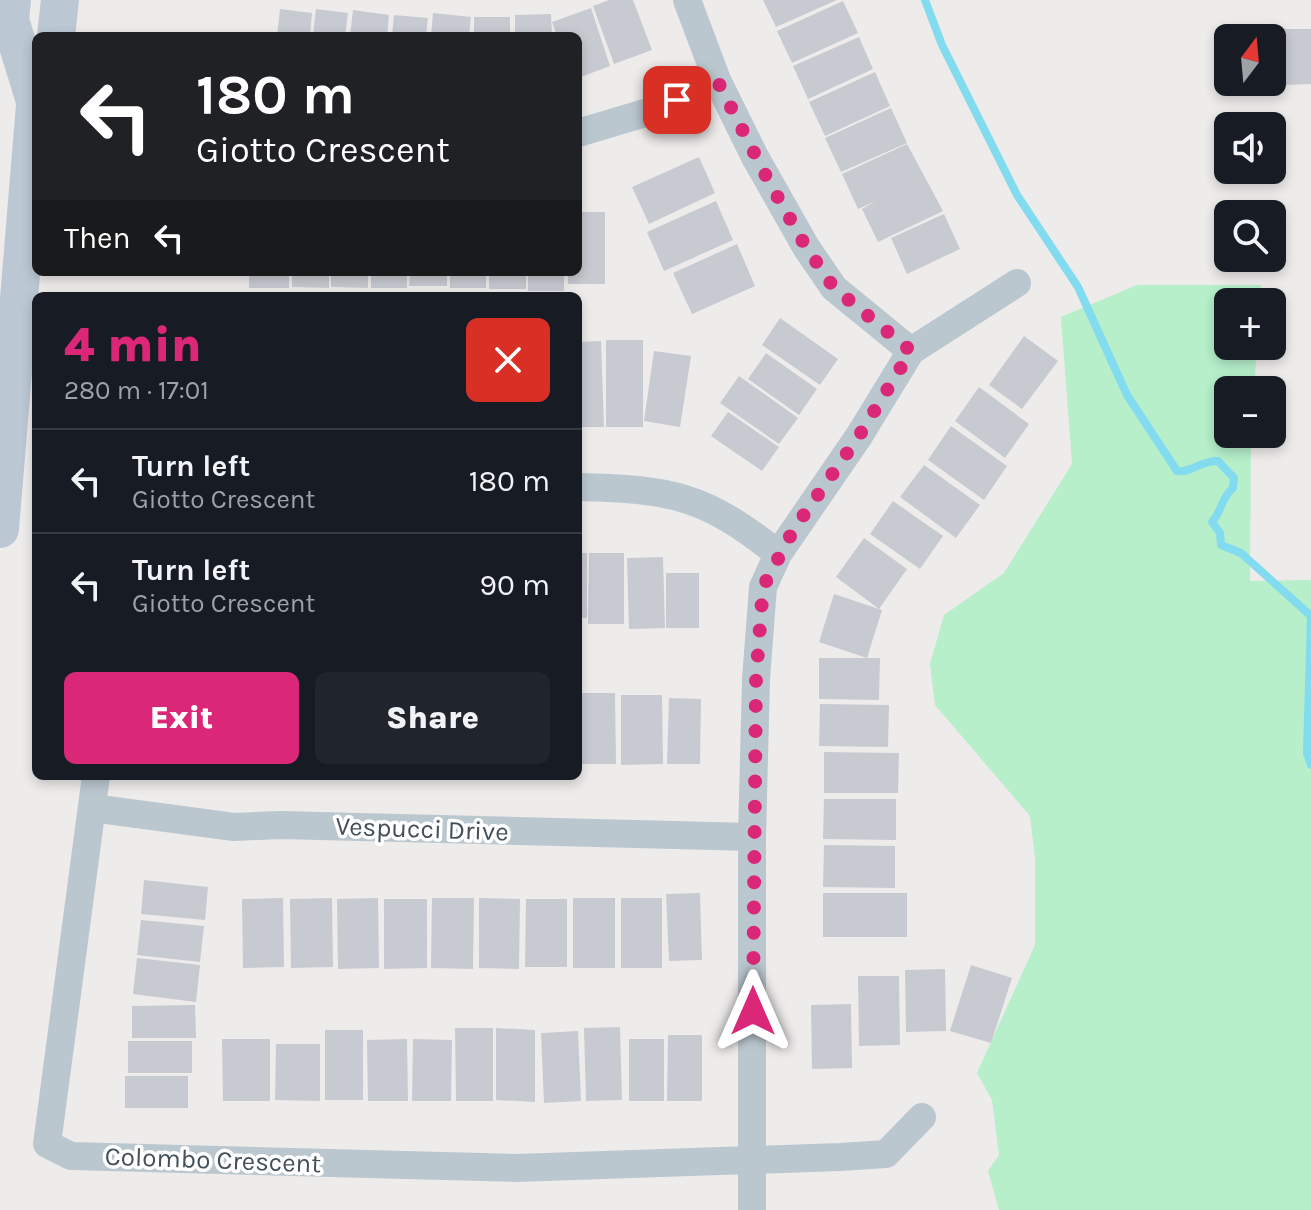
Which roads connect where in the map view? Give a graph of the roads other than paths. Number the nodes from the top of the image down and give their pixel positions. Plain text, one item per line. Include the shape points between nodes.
1 (12, 0) edge
2 (60, 0) edge
3 (687, 0) edge
4 (56, 32) edge
5 (717, 80) junction
6 (32, 87) edge
7 (582, 132) edge
8 (32, 133) edge
9 (1017, 283) dead end
10 (911, 351) junction
11 (582, 487) edge
12 (0, 529) edge
13 (778, 554) junction
14 (96, 780) edge
15 (92, 808) junction
16 (752, 837) junction
17 (922, 1117) dead end
18 (753, 1159) junction
19 (752, 1210) edge

1 - 6 main road via 10,20
2 - 4 main road
3 - 5 street
5 - 7 street via 655,110
5 - 10 street via 806,247 834,288
8 - 12 main road
9 - 10 street
10 - 13 street
11 - 13 street via 642,488 703,503
13 - 16 street via 763,587
14 - 15 street, Colombo Crescent
15 - 16 street, Vespucci Drive via 234,827
15 - 18 street, Colombo Crescent via 47,1144 71,1156 516,1168
16 - 18 street
17 - 18 street via 886,1154
18 - 19 street

